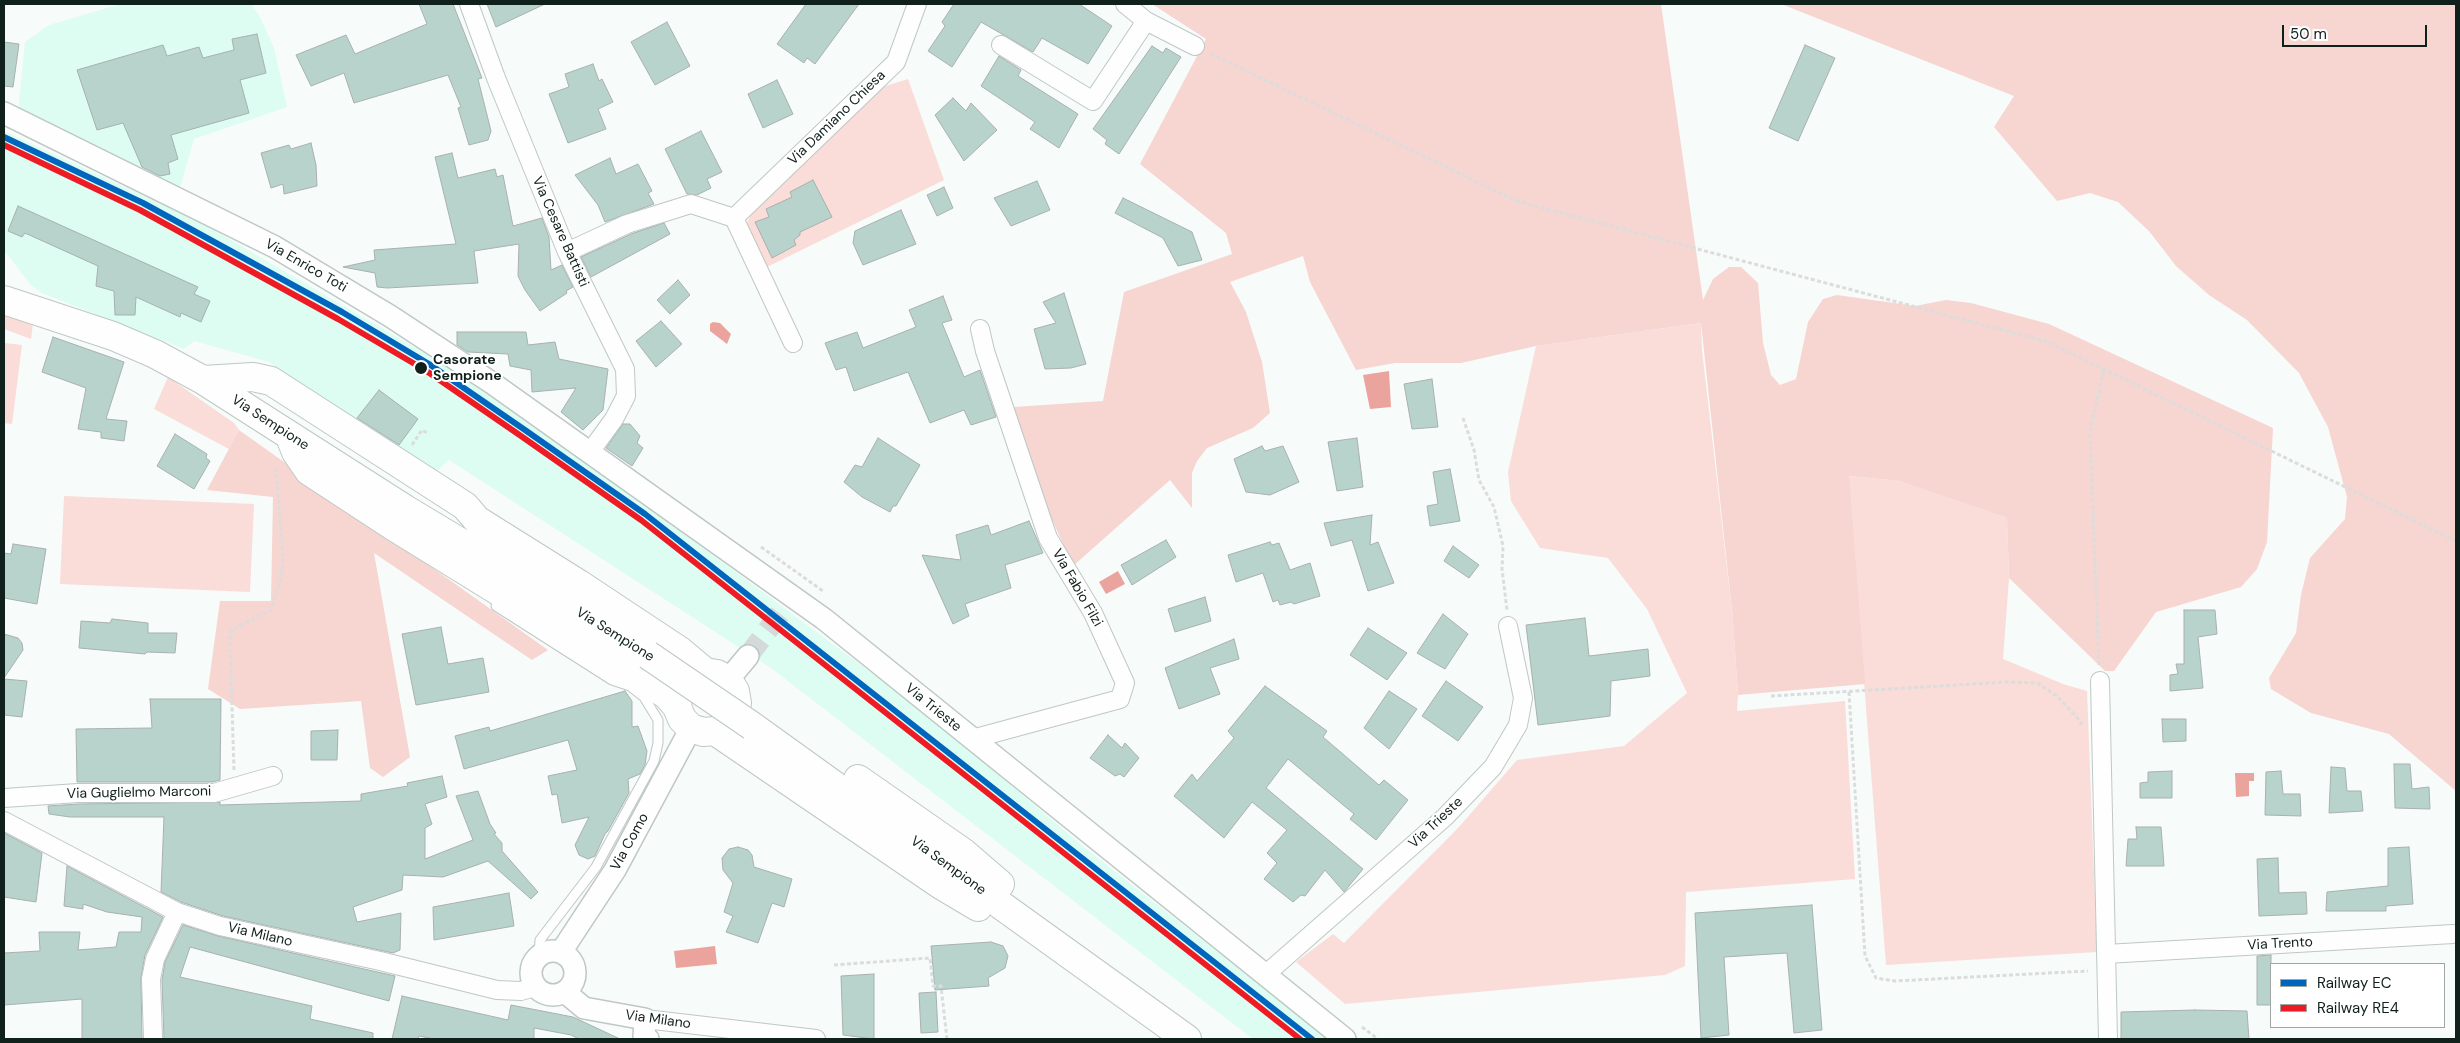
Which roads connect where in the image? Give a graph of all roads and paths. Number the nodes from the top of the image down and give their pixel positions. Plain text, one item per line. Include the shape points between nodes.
1 (469, 4) edge
2 (917, 4) edge
3 (1125, 4) edge
4 (1146, 21) junction
5 (1002, 45) dead end
6 (1195, 46) joint
7 (4, 113) edge
8 (734, 218) junction
9 (566, 252) junction
10 (4, 300) edge
11 (980, 329) dead end
12 (793, 344) dead end
13 (2104, 369) junction
14 (202, 380) junction
15 (1463, 418) dead end
16 (290, 435) junction
17 (590, 452) junction
18 (276, 458) dead end
19 (2456, 541) edge
20 (485, 598) dead end
21 (1508, 626) joint
22 (748, 656) tunnel mouth
23 (722, 681) junction
24 (2100, 681) joint
25 (1849, 692) junction
26 (1771, 696) dead end
27 (695, 722) junction
28 (972, 740) junction
29 (2102, 758) junction
30 (273, 776) dead end
31 (236, 786) junction
32 (4, 798) edge
33 (4, 821) edge
34 (586, 896) junction
35 (177, 912) junction
36 (1013, 914) junction
37 (2453, 934) dead end
38 (1054, 944) junction
39 (561, 952) junction
40 (539, 956) junction
41 (2106, 962) junction
42 (834, 966) dead end
43 (1266, 976) junction
44 (536, 988) junction
45 (566, 993) junction
46 (646, 1029) edge
47 (153, 1039) edge
48 (816, 1039) edge
49 (947, 1039) edge
50 (1187, 1039) edge
51 (1345, 1039) edge
52 (2108, 1039) edge

1 - 9 street, Via Cesare Battisti
2 - 8 street, Via Damiano Chiesa via 896,62
3 - 4 street
4 - 5 street via 1093,101
4 - 6 street
6 - 13 path via 1517,201 2048,342
7 - 17 street, Via Enrico Toti via 300,262 390,316
8 - 9 street via 691,204 627,224
8 - 12 street
9 - 17 street, Via Cesare Battisti via 625,369 626,396
10 - 14 main road, Via Sempione via 113,336
11 - 28 street, Via Fabio Filzi via 1048,538 1093,613 1125,683 1120,699
13 - 19 path
13 - 24 path via 2090,432
14 - 16 main road, Via Sempione
14 - 23 main road via 253,377 271,381 466,506 476,520 580,584
15 - 21 path via 1474,450 1478,480 1494,507 1503,546
16 - 27 main road via 296,452 309,471 427,552 667,695
16 - 36 main road, Via Sempione, bridge via 405,509 648,655
17 - 28 street, Via Trieste
18 - 31 path via 281,578 272,610 232,629 230,639
20 - 34 lane via 612,680 630,686 644,697 658,720 654,761 596,866
21 - 43 street, Via Trieste via 1523,698 1518,725 1493,767 1445,817
22 - 23 street
23 - 27 main road via 737,703 734,715 726,725
23 - 27 main road via 692,676 683,684 678,695
23 - 38 main road via 964,853 1043,920
24 - 29 street
25 - 26 path
25 - 29 path via 2037,683 2057,696 2076,716
25 - 41 path via 1865,956 1876,978 1895,981
27 - 34 street, Via Como via 615,870
27 - 36 main road via 941,885 986,912
28 - 43 street, Via Trieste
29 - 41 street
30 - 31 street, Via Guglielmo Marconi
31 - 32 street, Via Guglielmo Marconi via 214,793 78,793
33 - 35 street, Via Milano
34 - 39 street, Via Como
34 - 40 lane via 540,940
35 - 44 street, Via Milano via 220,926 497,990
35 - 47 street via 155,959 151,979
36 - 38 main road, Via Sempione
37 - 41 street, Via Trento
38 - 50 main road, Via Sempione
39 - 40 street via 550,951
39 - 45 street via 572,959 576,971 574,983
40 - 44 street via 531,971
41 - 52 street
42 - 49 path via 930,958 932,986 941,986
43 - 51 street, Via Trieste
44 - 45 street via 550,995
45 - 46 street, Via Milano via 584,1008
46 - 48 street, Via Milano

